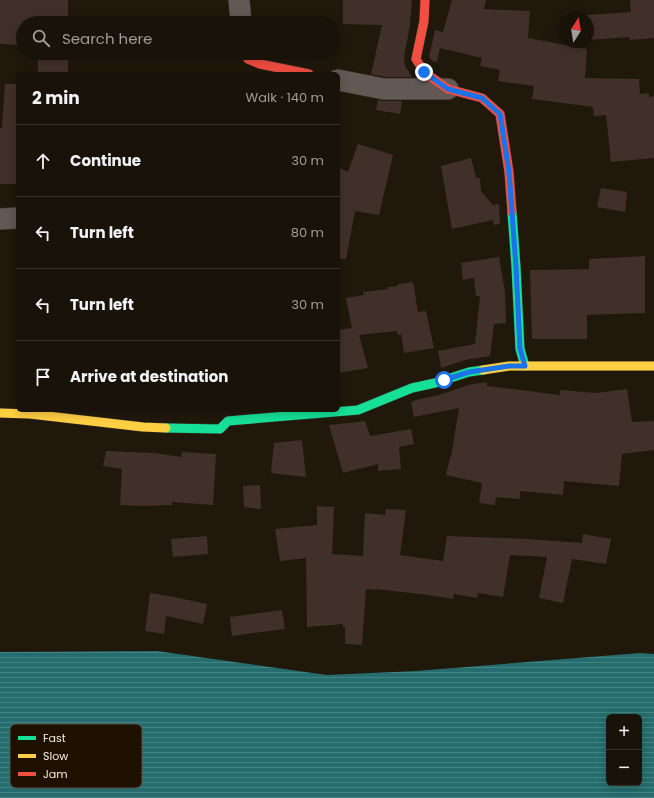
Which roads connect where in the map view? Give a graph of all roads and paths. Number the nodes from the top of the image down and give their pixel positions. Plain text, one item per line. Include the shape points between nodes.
1 (239, 0) edge
2 (425, 0) edge
3 (240, 16) edge
4 (250, 60) edge
5 (299, 72) edge
6 (340, 80) edge
7 (448, 89) junction
8 (16, 218) edge
9 (0, 219) edge
10 (525, 366) junction
11 (654, 366) edge
12 (334, 412) edge
13 (340, 412) edge
14 (0, 413) edge

1 - 3 street
2 - 7 street via 424,21 416,59 424,72
4 - 5 street
6 - 7 street via 384,89
7 - 10 street via 482,98 500,114 509,172 520,349
8 - 9 street
10 - 11 street
10 - 13 street via 469,372 412,388 358,410
12 - 14 street via 228,421 220,429 143,427

